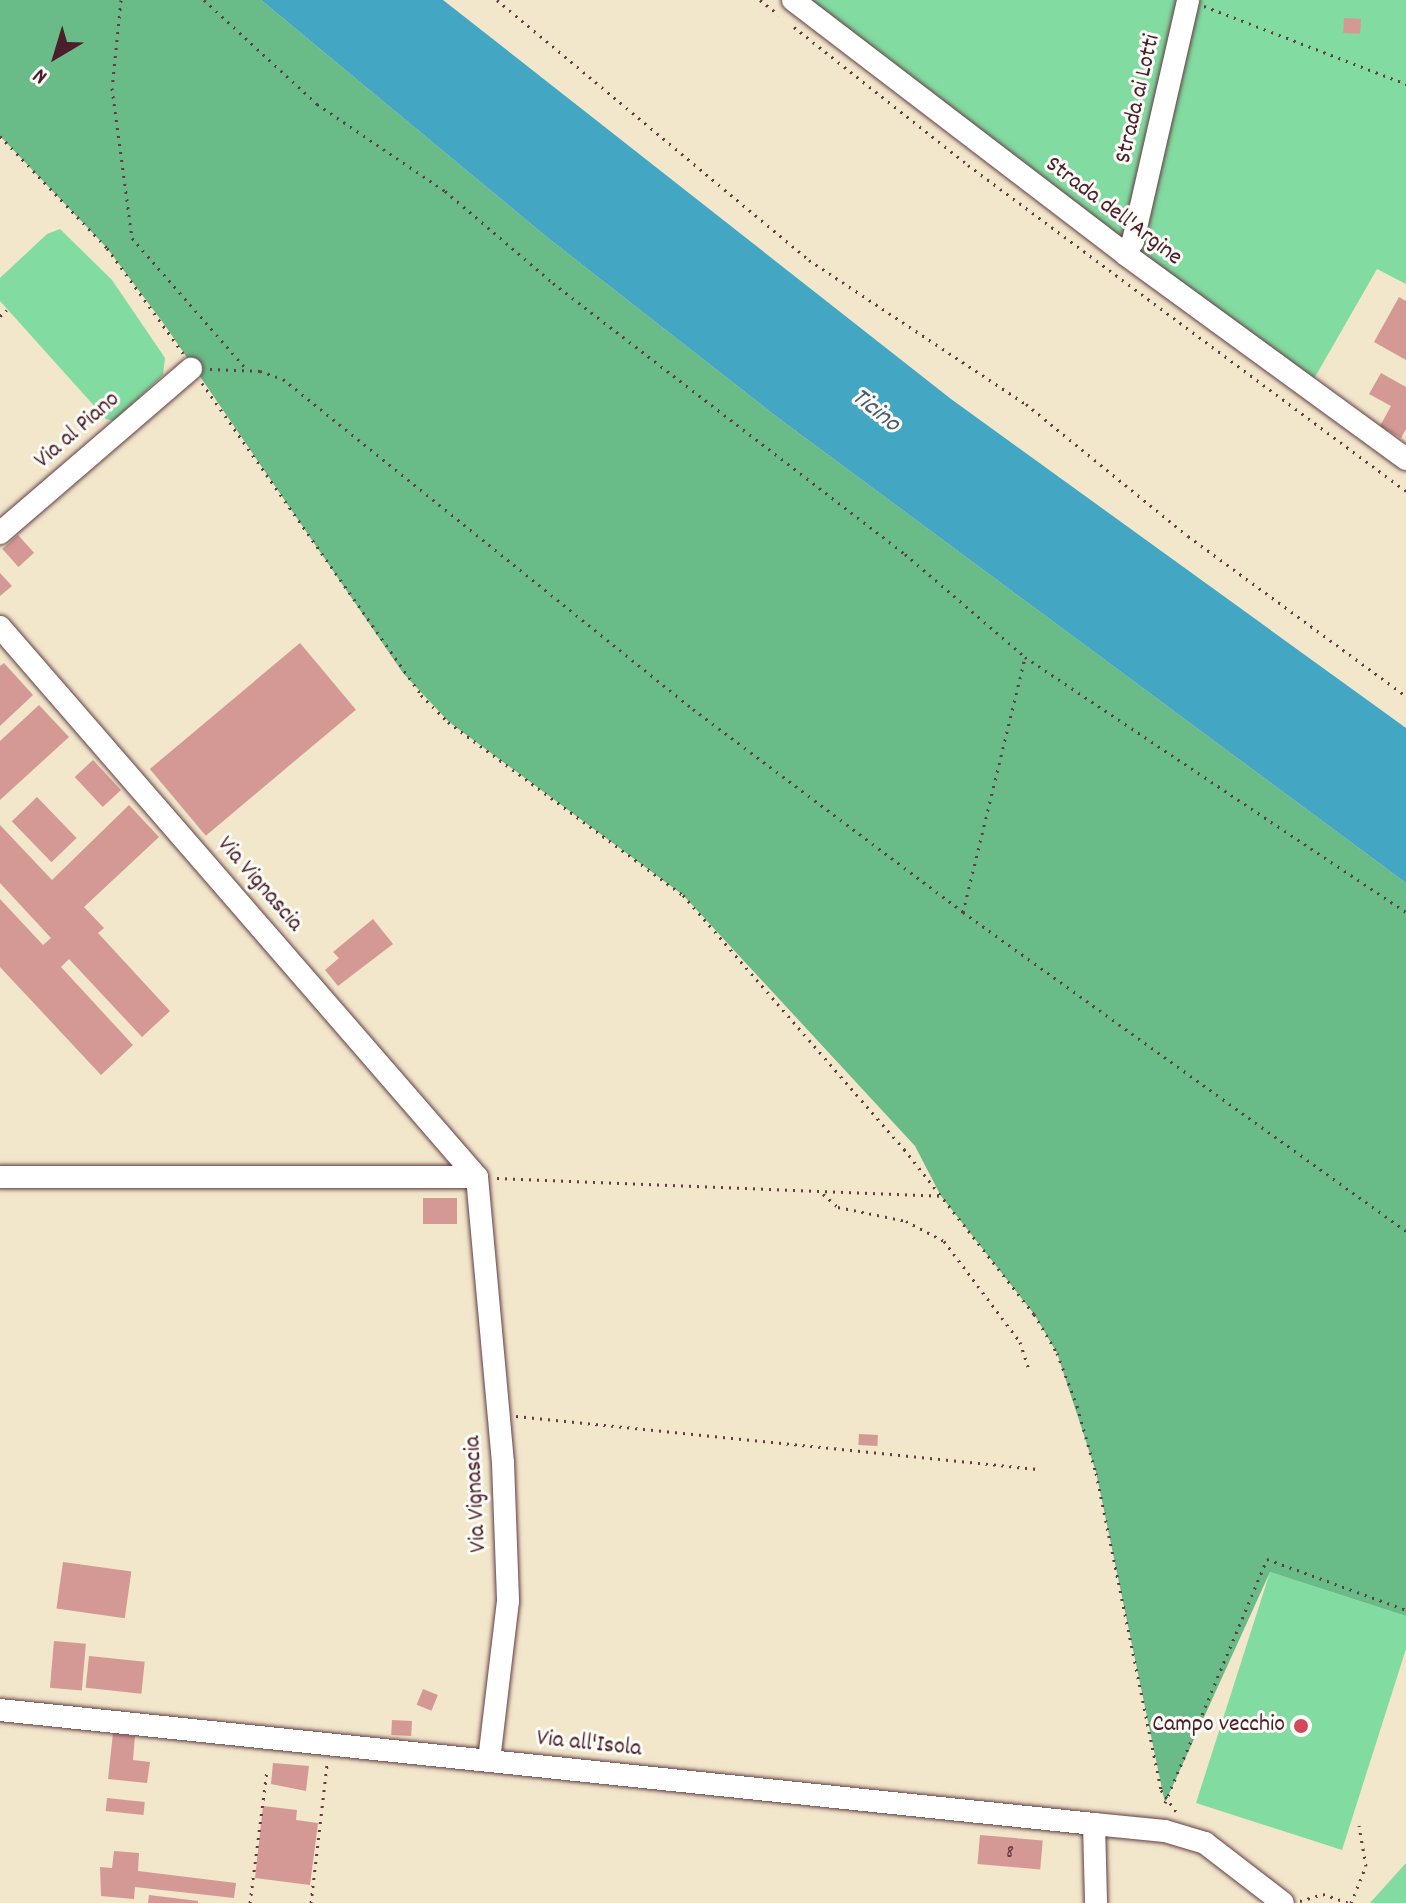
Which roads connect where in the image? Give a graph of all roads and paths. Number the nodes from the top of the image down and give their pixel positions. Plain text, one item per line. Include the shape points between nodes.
1 (121, 0) edge
2 (204, 0) edge
3 (497, 0) edge
4 (760, 0) edge
5 (793, 0) edge
6 (1188, 0) edge
7 (1406, 84) edge
8 (0, 136) edge
9 (1125, 254) junction
10 (7, 310) dead end
11 (0, 316) edge
12 (191, 369) junction
13 (247, 370) junction
14 (1406, 459) edge
15 (1406, 491) edge
16 (0, 533) edge
17 (0, 627) edge
18 (1025, 657) junction
19 (1406, 696) edge
20 (963, 912) junction
21 (1406, 912) edge
22 (0, 1177) edge
23 (477, 1177) junction
24 (822, 1193) junction
25 (941, 1196) junction
26 (1406, 1231) edge
27 (1029, 1369) dead end
28 (498, 1414) junction
29 (1037, 1469) dead end
30 (1406, 1610) edge
31 (0, 1710) edge
32 (332, 1744) junction
33 (489, 1761) junction
34 (267, 1771) dead end
35 (1165, 1803) junction
36 (1185, 1818) dead end
37 (1094, 1824) junction
38 (1359, 1826) dead end
39 (250, 1903) edge
40 (311, 1903) edge
41 (1096, 1903) edge
42 (1283, 1903) edge
43 (1296, 1903) edge
44 (1350, 1903) edge

1 - 13 path via 112,88 132,238
2 - 18 path via 317,104 445,191 553,283 905,554
3 - 19 path via 809,260 1026,404 1188,536
4 - 15 path via 968,165
5 - 9 street, Strada dell'Argine
6 - 7 path
6 - 9 street, Strada ai Lotti via 1133,241
8 - 12 path via 107,248
9 - 14 street, Strada dell'Argine
10 - 11 path
12 - 13 path
12 - 16 street, Via al Piano
12 - 25 path via 421,695 461,731 683,895
13 - 20 path via 283,379 693,709
17 - 23 street, Via Vignascia
18 - 20 path
18 - 21 path
20 - 26 path
22 - 23 street
23 - 24 path
23 - 28 street, Via Vignascia
24 - 25 path
24 - 27 path via 838,1207 906,1221 944,1241 1012,1328
25 - 35 path via 1034,1314 1067,1380 1096,1473
28 - 29 path
28 - 33 street, Via Vignascia via 508,1601
30 - 35 path via 1267,1559
31 - 32 street, Via all'Isola
32 - 33 street, Via all'Isola
32 - 40 path
33 - 37 street, Via all'Isola
34 - 39 path
35 - 36 path
37 - 41 street
37 - 42 street, Via all'Isola via 1165,1831 1205,1843
38 - 44 path via 1366,1866
43 - 44 path via 1323,1894

